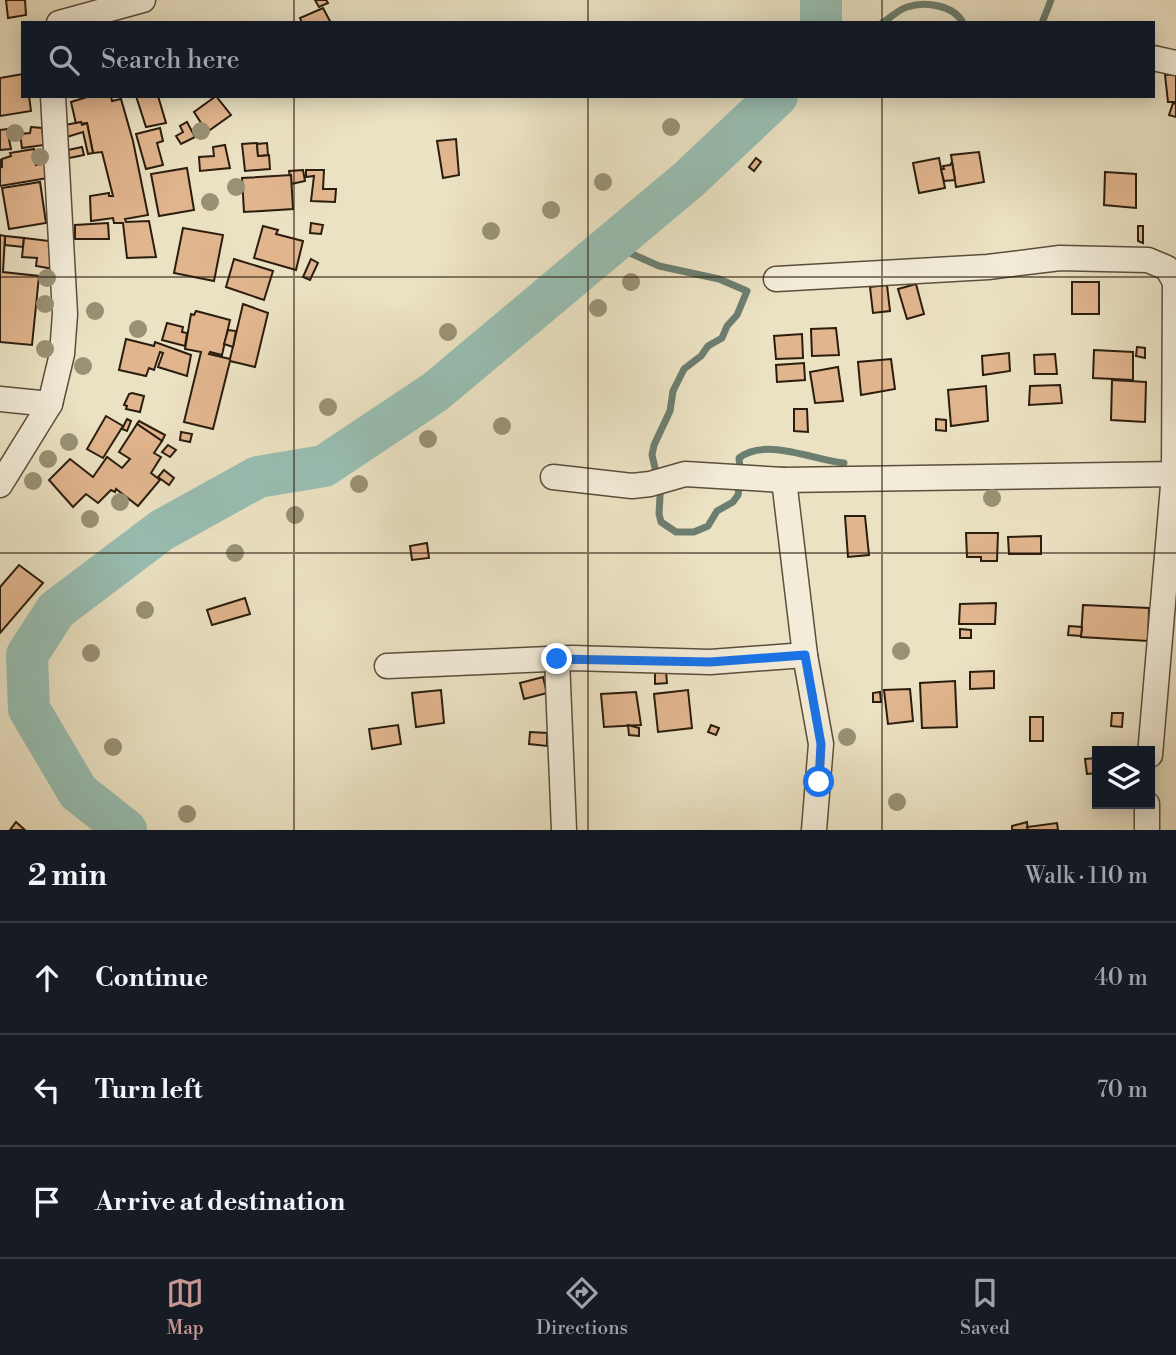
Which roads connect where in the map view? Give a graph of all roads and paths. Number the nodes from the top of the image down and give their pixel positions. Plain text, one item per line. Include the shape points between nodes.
1 (143, 0) edge
2 (66, 21) edge
3 (1155, 58) edge
4 (1176, 63) edge
5 (53, 98) edge
6 (776, 279) dead end
7 (0, 398) edge
8 (50, 404) junction
9 (1175, 474) edge
10 (553, 477) dead end
11 (784, 480) junction
12 (0, 485) edge
13 (805, 655) junction
14 (557, 659) junction
15 (387, 666) dead end
16 (1151, 746) edge
17 (1147, 809) edge
18 (564, 830) edge
19 (814, 830) edge
20 (1146, 830) edge

1 - 2 street
3 - 4 street
5 - 8 street via 65,314 62,354
6 - 9 street via 988,267 1060,258 1148,260 1167,268 1175,282
7 - 8 street
8 - 12 street
9 - 11 street
9 - 16 street
10 - 11 street via 632,486 685,474
11 - 13 street
13 - 14 street via 710,662
13 - 19 street via 821,744
14 - 15 street
14 - 18 street
17 - 20 street

